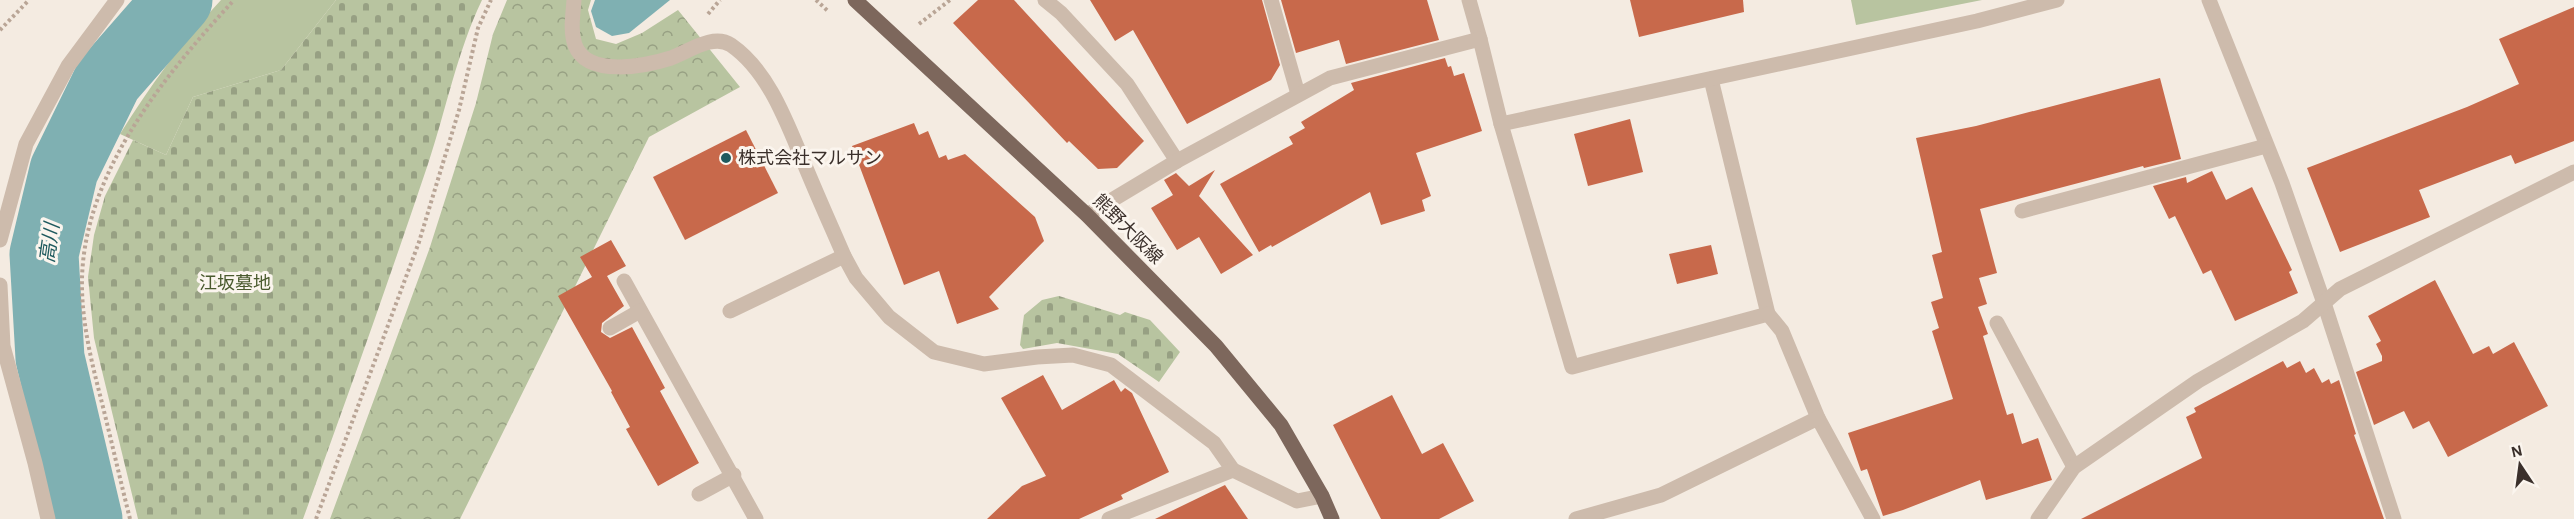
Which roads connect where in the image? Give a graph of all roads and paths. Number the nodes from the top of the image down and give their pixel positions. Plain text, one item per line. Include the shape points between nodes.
1 (29, 0) edge
2 (117, 0) edge
3 (234, 0) edge
4 (491, 0) edge
5 (574, 0) edge
6 (816, 0) edge
7 (855, 0) edge
8 (950, 0) edge
9 (1045, 0) edge
10 (1271, 0) edge
11 (1468, 0) edge
12 (2057, 0) edge
13 (2210, 0) edge
14 (833, 16) dead end
15 (918, 25) dead end
16 (0, 30) edge
17 (1480, 39) junction
18 (1711, 79) junction
19 (1298, 94) junction
20 (1501, 124) junction
21 (2266, 146) junction
22 (1177, 161) junction
23 (2574, 172) edge
24 (2022, 211) dead end
25 (1087, 215) junction
26 (0, 240) edge
27 (844, 256) junction
28 (624, 281) dead end
29 (0, 285) edge
30 (2324, 303) junction
31 (640, 311) junction
32 (730, 312) dead end
33 (1768, 314) junction
34 (1997, 323) dead end
35 (610, 328) dead end
36 (1818, 418) junction
37 (2074, 467) junction
38 (1233, 470) junction
39 (734, 475) junction
40 (699, 494) dead end
41 (1322, 496) junction
42 (48, 519) edge
43 (130, 519) edge
44 (316, 519) edge
45 (756, 519) edge
46 (1109, 519) edge
47 (1332, 519) edge
48 (1576, 519) edge
49 (1873, 519) edge
50 (2038, 519) edge
51 (2394, 519) edge

1 - 16 path
2 - 26 street via 68,66 26,144
3 - 43 path via 155,92 100,194 89,233 82,278 87,340
4 - 44 path via 478,28 459,110 419,242
5 - 27 street via 572,28 576,48 594,64 616,68 670,58 709,42 729,43 751,63 780,108
6 - 14 path
7 - 25 main road, 熊野大阪線
8 - 15 path
9 - 22 street via 1127,84
10 - 19 street
11 - 17 street
12 - 18 street
13 - 21 street
17 - 19 street via 1330,78
17 - 20 street
18 - 20 street
18 - 33 street
19 - 22 street
20 - 33 street via 1572,367
21 - 24 street
21 - 30 street
22 - 25 street
23 - 30 street via 2340,289
25 - 41 main road, 熊野大阪線 via 1216,346 1281,425
27 - 32 street
27 - 38 street via 856,278 889,317 934,352 984,364 1073,355 1111,365 1214,442
28 - 31 street
29 - 42 street via 3,346
30 - 37 street via 2303,321 2198,381
30 - 51 street
31 - 35 street
31 - 39 street
33 - 36 street via 1782,331
34 - 37 street
36 - 48 street via 1661,495
36 - 49 street
37 - 50 street
38 - 41 street via 1297,501
38 - 46 street
39 - 40 street
39 - 45 street
41 - 47 main road, 熊野大阪線

